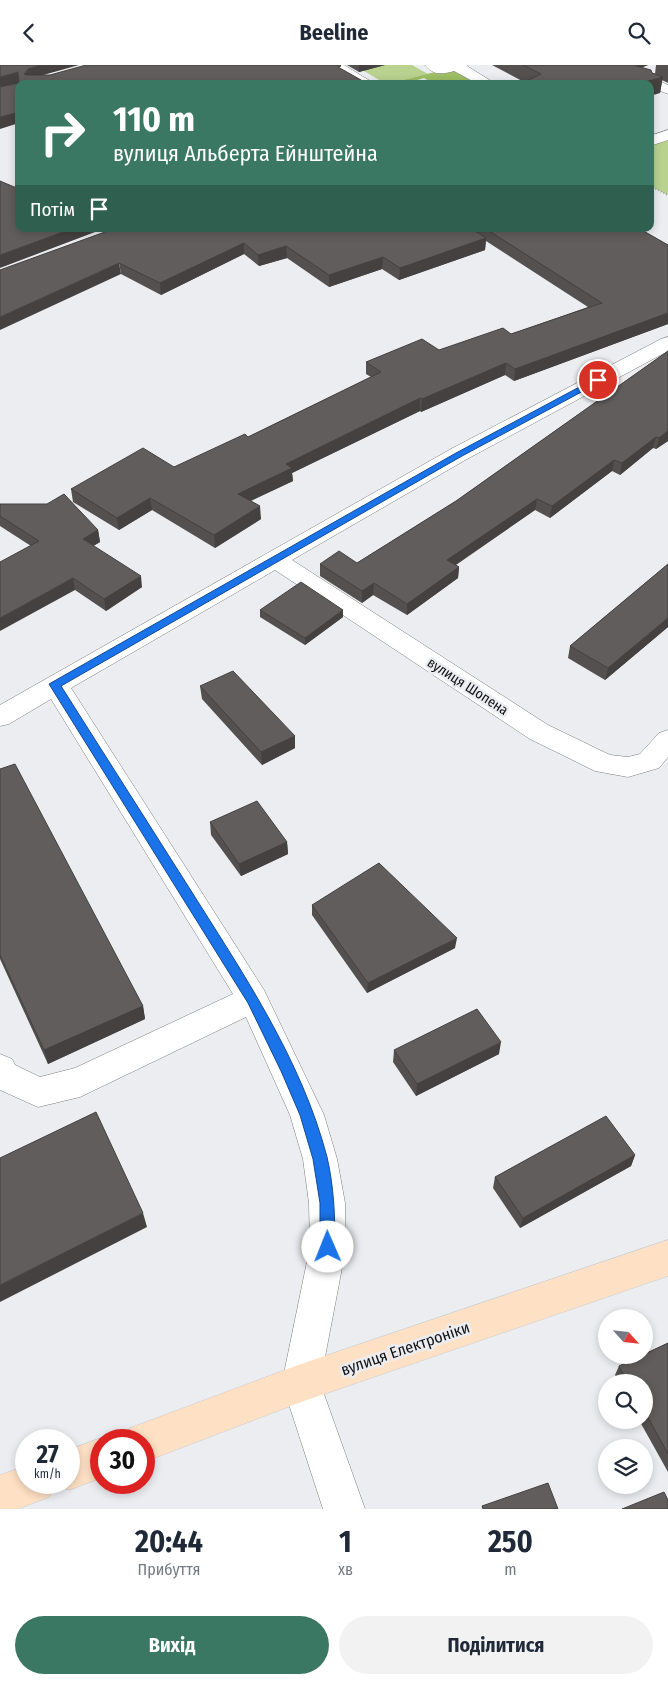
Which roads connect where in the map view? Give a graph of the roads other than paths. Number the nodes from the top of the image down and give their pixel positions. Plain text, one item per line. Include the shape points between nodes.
1 (334, 65) edge
2 (432, 65) edge
3 (613, 65) edge
4 (459, 66) edge
5 (657, 69) dead end
6 (636, 76) junction
7 (361, 80) edge
8 (482, 80) edge
9 (645, 80) edge
10 (654, 84) edge
11 (668, 91) edge
12 (668, 135) edge
13 (654, 140) edge
14 (668, 343) edge
15 (275, 559) junction
16 (55, 684) junction
17 (0, 717) edge
18 (668, 741) edge
19 (253, 999) junction
20 (0, 1069) edge
21 (668, 1258) edge
22 (302, 1383) junction
23 (155, 1438) edge
24 (15, 1490) edge
25 (0, 1495) edge
26 (344, 1509) edge

1 - 7 street
2 - 4 street via 440,70
3 - 6 street
4 - 8 street
5 - 6 street
6 - 9 street
10 - 11 street
12 - 13 street
14 - 15 street via 459,455
15 - 16 street
15 - 18 street, вулиця Шопена via 539,732 597,760 628,767 649,761
16 - 17 street
16 - 19 street
19 - 20 street via 80,1082 38,1092 3,1075
19 - 22 street via 307,1115 320,1159 327,1203 328,1247
21 - 22 main road, вулиця Електроніки
22 - 23 main road, вулиця Електроніки
22 - 26 street
24 - 25 main road

